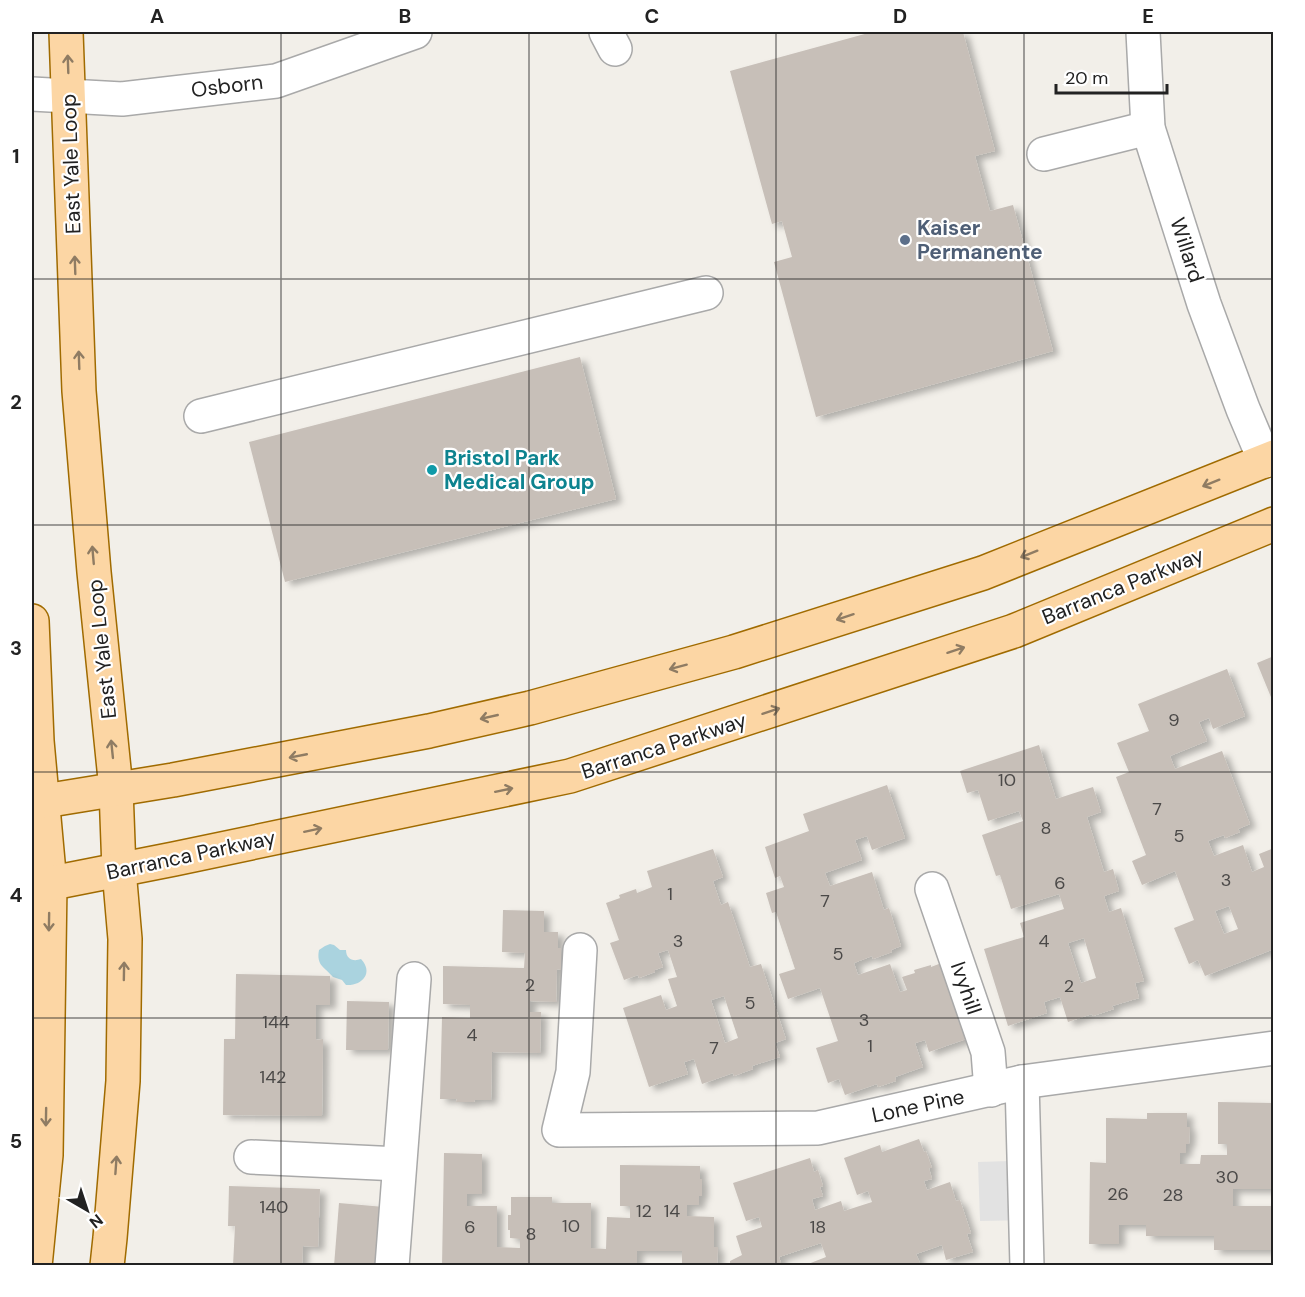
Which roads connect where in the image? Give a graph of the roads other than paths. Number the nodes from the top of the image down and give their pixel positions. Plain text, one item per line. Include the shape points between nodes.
1 (66, 32) edge
2 (415, 32) edge
3 (1143, 32) edge
4 (32, 94) edge
5 (69, 96) junction
6 (1148, 128) junction
7 (1044, 154) dead end
8 (706, 293) dead end
9 (201, 416) dead end
10 (1269, 459) edge
11 (1274, 524) edge
12 (32, 621) edge
13 (116, 789) junction
14 (38, 802) edge
15 (119, 870) junction
16 (41, 885) edge
17 (932, 889) dead end
18 (580, 950) dead end
19 (414, 980) dead end
20 (1274, 1048) edge
21 (1022, 1082) junction
22 (991, 1090) junction
23 (251, 1157) dead end
24 (399, 1164) junction
25 (35, 1266) edge
26 (107, 1266) edge
27 (392, 1266) edge
28 (1027, 1266) edge

5 -> 1 main road, East Yale Loop
2 - 5 street, Osborn via 276,81 122,99
3 - 6 street, Willard
4 - 5 street, Osborn
13 -> 5 main road, East Yale Loop via 80,391
6 - 7 street
6 - 10 street, Willard via 1204,304 1244,409
8 - 9 street
10 -> 13 main road via 982,573 734,652 530,708 429,731
15 -> 11 main road, Barranca Parkway via 570,776 1014,631
12 - 14 main road
13 - 14 main road
13 - 15 main road, East Yale Loop
14 - 16 main road
15 - 16 main road, Barranca Parkway
26 -> 15 main road, East Yale Loop via 123,1081 125,939
16 -> 25 main road via 46,1155
17 - 22 street, Ivyhill via 988,1052
18 - 22 street, Lone Pine via 573,1072 559,1130 818,1128
19 - 24 street
20 - 21 street, Lone Pine
21 - 22 street, Lone Pine
21 - 28 street
23 - 24 street
24 - 27 street

